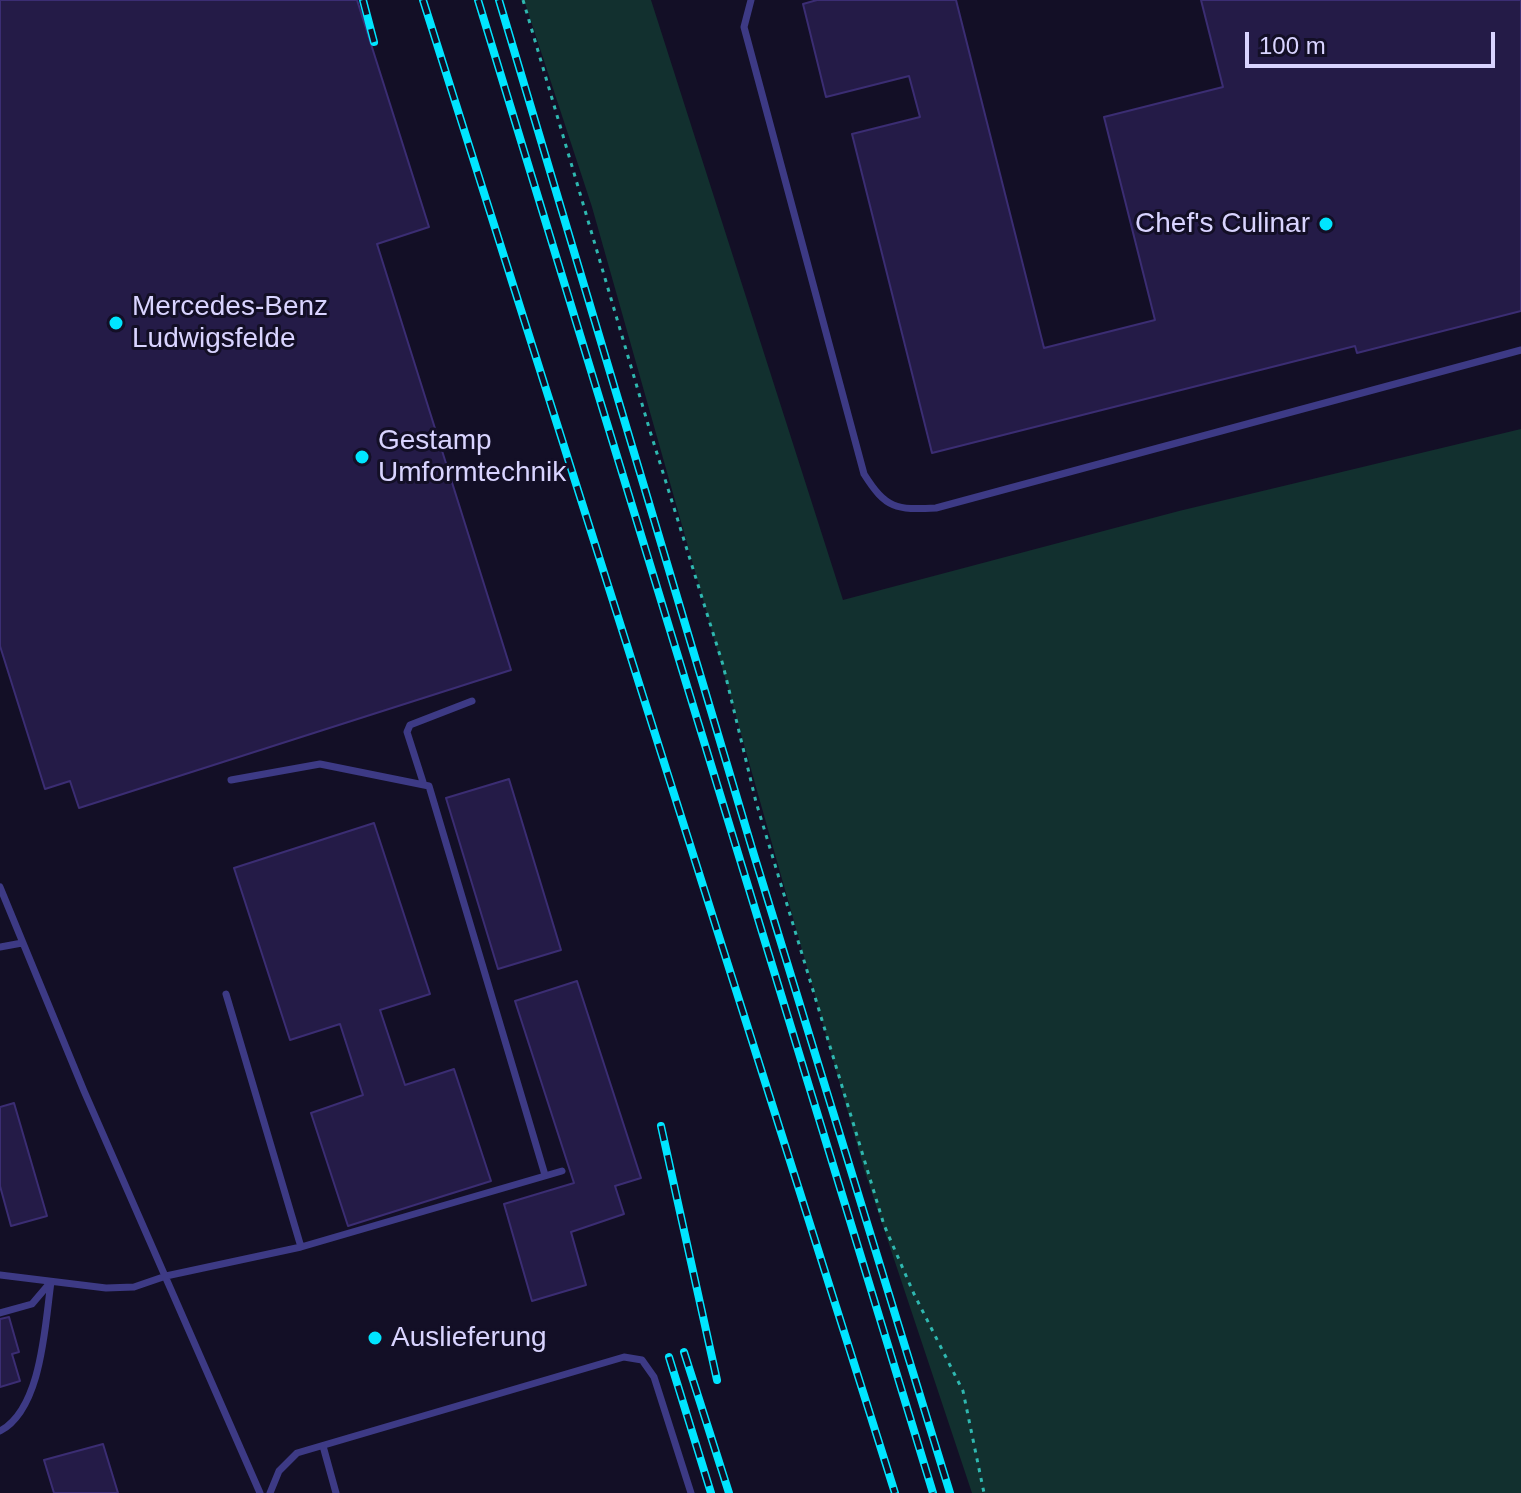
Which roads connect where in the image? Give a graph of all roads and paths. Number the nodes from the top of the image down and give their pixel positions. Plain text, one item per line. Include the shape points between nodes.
1 (523, 0) edge
2 (751, 0) edge
3 (1521, 350) edge
4 (472, 701) dead end
5 (231, 780) dead end
6 (423, 782) junction
7 (0, 887) edge
8 (22, 943) junction
9 (0, 947) edge
10 (226, 994) dead end
11 (562, 1171) dead end
12 (545, 1175) junction
13 (301, 1247) junction
14 (0, 1275) edge
15 (166, 1276) junction
16 (51, 1282) junction
17 (0, 1313) edge
18 (0, 1431) edge
19 (323, 1446) junction
20 (260, 1493) edge
21 (270, 1493) edge
22 (336, 1493) edge
23 (691, 1493) edge
24 (984, 1493) edge

1 - 24 path via 884,1225 963,1391
2 - 3 lane via 744,27 864,474 880,500 903,510 936,508
4 - 6 lane via 410,725 407,732
5 - 6 lane via 320,764
6 - 12 lane via 432,792
7 - 8 lane
8 - 9 lane
8 - 15 lane
10 - 13 lane
11 - 12 lane
12 - 13 lane
13 - 15 lane
14 - 16 lane
15 - 16 lane via 120,1287
15 - 20 lane
16 - 17 lane via 32,1304
16 - 18 lane via 35,1386
19 - 21 lane via 297,1453 279,1471
19 - 22 lane
19 - 23 lane via 624,1357 642,1360 654,1377

